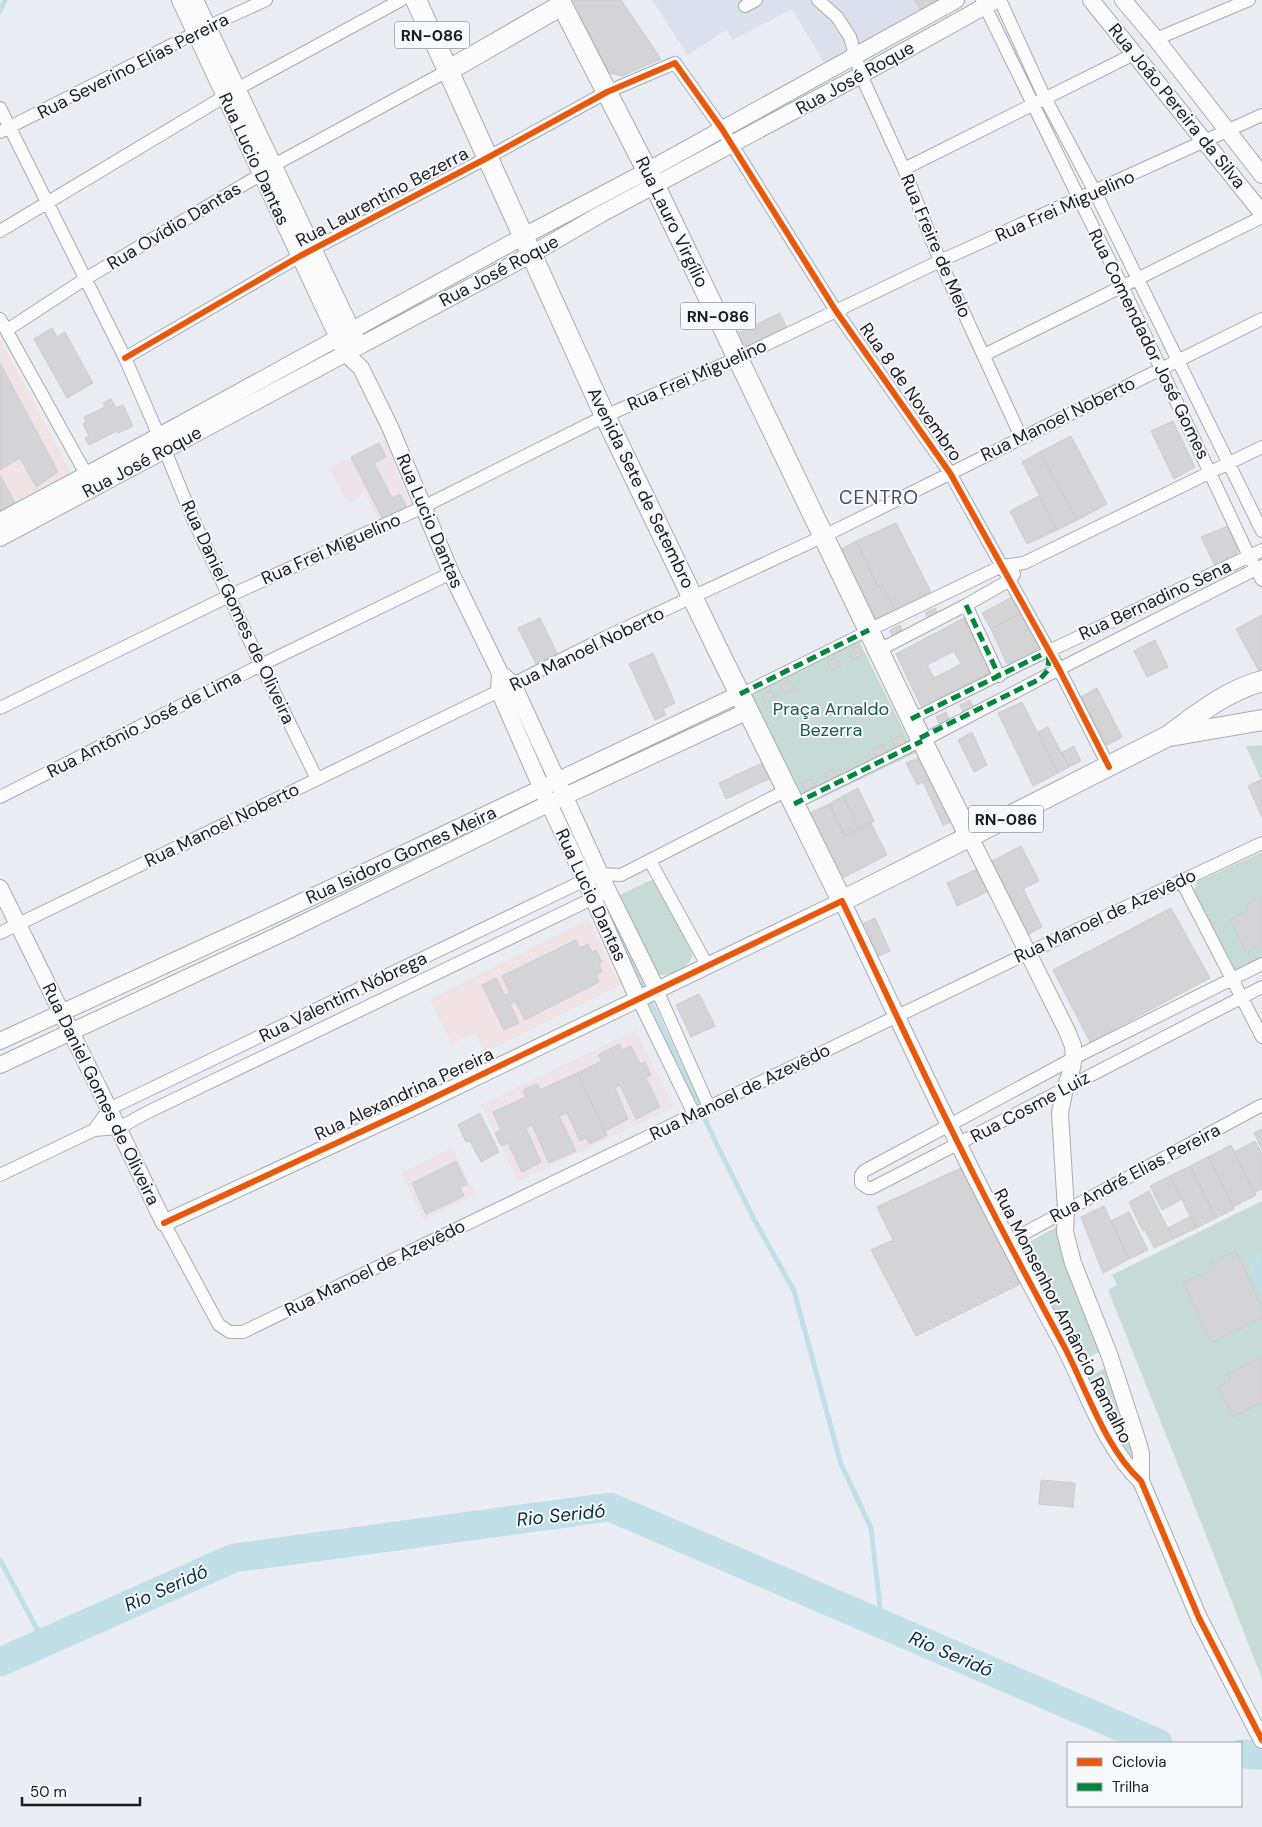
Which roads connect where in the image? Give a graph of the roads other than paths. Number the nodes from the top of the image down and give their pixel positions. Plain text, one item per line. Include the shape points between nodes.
1 (180, 0) edge
2 (195, 0) edge
3 (266, 0) edge
4 (401, 0) edge
5 (416, 0) edge
6 (818, 0) edge
7 (956, 0) edge
8 (1091, 0) edge
9 (1123, 0) edge
10 (1249, 0) edge
11 (991, 2) edge
12 (561, 3) edge
13 (202, 31) junction
14 (1156, 40) junction
15 (856, 54) junction
16 (1134, 54) junction
17 (658, 69) joint
18 (449, 70) junction
19 (861, 75) junction
20 (607, 92) junction
21 (231, 93) junction
22 (1046, 98) junction
23 (1034, 105) junction
24 (0, 108) edge
25 (1262, 115) edge
26 (722, 129) junction
27 (5, 130) edge
28 (1228, 131) junction
29 (1205, 142) junction
30 (732, 144) junction
31 (488, 158) junction
32 (904, 169) junction
33 (267, 170) junction
34 (1262, 175) edge
35 (651, 178) junction
36 (1095, 192) junction
37 (1079, 200) junction
38 (46, 202) junction
39 (1262, 213) edge
40 (1262, 217) edge
41 (0, 231) edge
42 (524, 236) junction
43 (307, 253) junction
44 (532, 254) junction
45 (940, 261) junction
46 (1138, 278) junction
47 (85, 279) junction
48 (1122, 286) junction
49 (419, 292) junction
50 (428, 309) junction
51 (836, 311) junction
52 (1262, 319) edge
53 (3, 325) edge
54 (345, 334) junction
55 (353, 350) junction
56 (984, 355) junction
57 (125, 358) junction
58 (738, 358) junction
59 (1178, 361) junction
60 (1160, 369) junction
61 (605, 416) junction
62 (1021, 437) junction
63 (162, 443) junction
64 (1262, 447) edge
65 (1230, 464) junction
66 (950, 473) junction
67 (1210, 473) junction
68 (90, 481) junction
69 (424, 507) junction
70 (0, 521) edge
71 (1262, 531) edge
72 (824, 536) junction
73 (0, 538) edge
74 (1262, 550) edge
75 (1249, 556) junction
76 (1024, 563) junction
77 (1002, 566) junction
78 (1260, 572) edge
79 (451, 573) junction
80 (1010, 580) junction
81 (229, 596) junction
82 (694, 598) junction
83 (966, 605) junction
84 (869, 630) junction
85 (879, 650) junction
86 (1049, 651) junction
87 (261, 665) junction
88 (1059, 669) junction
89 (999, 676) junction
90 (1262, 681) edge
91 (506, 687) junction
92 (744, 702) junction
93 (0, 708) edge
94 (911, 719) junction
95 (1262, 720) edge
96 (1168, 736) junction
97 (921, 740) junction
98 (1109, 767) junction
99 (317, 779) junction
100 (557, 781) junction
101 (545, 796) junction
102 (564, 796) junction
103 (0, 797) edge
104 (791, 797) junction
105 (970, 837) junction
106 (1262, 842) edge
107 (650, 861) junction
108 (379, 864) junction
109 (621, 875) junction
110 (593, 877) junction
111 (1181, 880) junction
112 (387, 883) junction
113 (0, 888) edge
114 (601, 895) junction
115 (842, 901) junction
116 (276, 914) junction
117 (18, 925) junction
118 (285, 932) junction
119 (0, 933) edge
120 (1028, 953) junction
121 (1262, 964) edge
122 (707, 965) junction
123 (1232, 979) junction
124 (1262, 987) edge
125 (657, 990) junction
126 (1242, 997) junction
127 (638, 999) junction
128 (62, 1014) junction
129 (898, 1016) junction
130 (71, 1033) junction
131 (1262, 1037) edge
132 (0, 1041) edge
133 (1074, 1058) junction
134 (0, 1065) edge
135 (1065, 1088) junction
136 (1262, 1105) edge
137 (709, 1107) junction
138 (110, 1109) junction
139 (694, 1114) junction
140 (949, 1125) junction
141 (119, 1128) junction
142 (94, 1130) junction
143 (958, 1144) junction
144 (0, 1175) edge
145 (1066, 1210) junction
146 (164, 1223) junction
147 (1008, 1242) junction
148 (219, 1325) joint
149 (1141, 1481) junction
150 (1262, 1740) edge

1 - 13 street, Rua Lucio Dantas
2 - 13 street, Rua Lucio Dantas
3 - 13 street, Rua Severino Elias Pereira
4 - 21 street
5 - 18 main road, RN-086
6 - 15 street, Rua Freire de Melo via 837,17
7 - 15 street, Rua José Roque
8 - 16 street, Rua João Pereira da Silva
9 - 14 street, Rua João Pereira da Silva
10 - 14 street
11 - 19 street, Rua José Roque
11 - 22 street, Rua Comendador José Gomes
11 - 23 street, Rua Comendador José Gomes
12 - 18 main road, RN-086
12 - 20 main road, Rua Lauro Virgílio / RN-086
13 - 21 street, Rua Lucio Dantas
13 - 27 street, Rua Severino Elias Pereira
14 - 28 street, Rua João Pereira da Silva
15 - 19 street, Rua Freire de Melo
15 - 26 street, Rua José Roque
16 - 22 street
16 - 29 street, Rua João Pereira da Silva
17 - 20 street, Rua Laurentino Bezerra
17 - 26 street, Rua 8 de Novembro via 675,63
18 - 31 main road, Avenida Sete de Setembro / RN-086
18 - 33 street, Rua Ovídio Dantas
19 - 30 street, Rua José Roque
19 - 32 street, Rua Freire de Melo
20 - 31 street, Rua Laurentino Bezerra
20 - 35 main road, Rua Lauro Virgílio / RN-086
21 - 33 street, Rua Lucio Dantas
21 - 38 street
22 - 23 street
22 - 36 street, Rua Comendador José Gomes
23 - 32 street
23 - 37 street, Rua Comendador José Gomes
24 - 27 street, Rua Daniel Gomes de Oliveira
25 - 28 street, Rua Frei Miguelino
26 - 30 street, Rua 8 de Novembro
26 - 35 street, Rua José Roque
27 - 38 street, Rua Daniel Gomes de Oliveira
28 - 29 street, Rua Frei Miguelino
28 - 34 street, Rua João Pereira da Silva
29 - 36 street, Rua Frei Miguelino
29 - 39 street, Rua João Pereira da Silva
30 - 35 street, Rua José Roque
30 - 51 street, Rua 8 de Novembro
31 - 42 main road, Avenida Sete de Setembro / RN-086
31 - 43 street, Rua Laurentino Bezerra
32 - 45 street, Rua Freire de Melo
33 - 43 street, Rua Lucio Dantas
33 - 47 street, Rua Ovídio Dantas
35 - 42 street, Rua José Roque
35 - 44 street, Rua José Roque
35 - 58 main road, Rua Lauro Virgílio / RN-086
36 - 37 street, Rua Frei Miguelino
36 - 46 street, Rua Comendador José Gomes
37 - 45 street, Rua Frei Miguelino
37 - 48 street, Rua Comendador José Gomes
38 - 41 street
38 - 47 street, Rua Daniel Gomes de Oliveira
40 - 46 street
42 - 44 main road, Avenida Sete de Setembro / RN-086
42 - 49 street, Rua José Roque
43 - 54 street, Rua Lucio Dantas
43 - 57 street, Rua Laurentino Bezerra
44 - 50 street, Rua José Roque
44 - 61 main road, Avenida Sete de Setembro / RN-086
45 - 51 street, Rua Frei Miguelino
45 - 56 street, Rua Freire de Melo
46 - 48 street
46 - 59 street, Rua Comendador José Gomes
47 - 53 street, Rua Ovídio Dantas
47 - 57 street, Rua Daniel Gomes de Oliveira
48 - 56 street
48 - 60 street, Rua Comendador José Gomes
49 - 50 street
49 - 54 street, Rua José Roque
50 - 55 street, Rua José Roque
51 - 58 street, Rua Frei Miguelino
51 - 66 street, Rua 8 de Novembro
52 - 59 street, Rua Manoel Noberto
53 - 68 street
54 - 55 street, Rua Lucio Dantas
54 - 63 street, Rua José Roque
55 - 63 street, Rua José Roque
55 - 69 street, Rua Lucio Dantas
56 - 62 street, Rua Freire de Melo
57 - 63 street, Rua Daniel Gomes de Oliveira
58 - 61 street, Rua Frei Miguelino
58 - 72 main road, Rua Lauro Virgílio / RN-086
59 - 60 street, Rua Manoel Noberto
59 - 65 street, Rua Comendador José Gomes
60 - 62 street, Rua Manoel Noberto
60 - 67 street, Rua Comendador José Gomes
61 - 69 street, Rua Frei Miguelino
61 - 82 main road, Avenida Sete de Setembro / RN-086
62 - 66 street, Rua Manoel Noberto
63 - 68 street, Rua José Roque
63 - 81 street, Rua Daniel Gomes de Oliveira
64 - 65 street
65 - 67 street
65 - 71 street, Rua Comendador José Gomes
66 - 72 street, Rua Manoel Noberto
66 - 77 street, Rua 8 de Novembro
67 - 75 street, Rua Comendador José Gomes
67 - 76 street
68 - 70 street, Rua José Roque
68 - 73 street, Rua José Roque
69 - 79 street, Rua Lucio Dantas
69 - 81 street, Rua Frei Miguelino
72 - 82 street, Rua Manoel Noberto
72 - 84 main road, Rua Lauro Virgílio / RN-086
74 - 75 street, Rua Bernadino Sena
75 - 78 street, Rua Comendador José Gomes
75 - 86 street, Rua Bernadino Sena
76 - 77 street
76 - 80 street
77 - 80 street, Rua 8 de Novembro
77 - 84 street
78 - 88 street, Rua Bernadino Sena
79 - 87 street, Rua Antônio José de Lima
79 - 91 street, Rua Lucio Dantas
80 - 83 street
80 - 86 street, Rua 8 de Novembro
81 - 87 street, Rua Daniel Gomes de Oliveira
81 - 93 street, Rua Frei Miguelino
82 - 91 street, Rua Manoel Noberto
82 - 92 main road, Avenida Sete de Setembro / RN-086
83 - 85 street
83 - 89 street
84 - 85 main road, RN-086
84 - 92 street
85 - 94 main road, RN-086
86 - 88 street, Rua 8 de Novembro
86 - 89 street
86 - 97 street via 1048,670 1040,679
87 - 99 street, Rua Daniel Gomes de Oliveira
87 - 103 street, Rua Antônio José de Lima
88 - 97 street, Rua Bernadino Sena
88 - 98 street, Rua 8 de Novembro
89 - 94 street
90 - 96 main road, RN-086 via 1206,707
91 - 99 street, Rua Manoel Noberto
91 - 100 street, Rua Lucio Dantas
91 - 101 street, Rua Lucio Dantas
92 - 100 street, Rua Isidoro Gomes Meira
92 - 102 street, Rua Isidoro Gomes Meira
92 - 104 main road, Avenida Sete de Setembro / RN-086
94 - 97 main road, RN-086
95 - 96 main road, RN-086
96 - 98 main road, RN-086
97 - 104 street
97 - 105 main road, RN-086
98 - 105 main road, RN-086
99 - 117 street, Rua Manoel Noberto
100 - 101 street, Rua Isidoro Gomes Meira
100 - 102 street, Rua Lucio Dantas
101 - 102 street, Rua Isidoro Gomes Meira
101 - 108 street, Rua Isidoro Gomes Meira
101 - 110 street, Rua Lucio Dantas
101 - 112 street, Rua Isidoro Gomes Meira
102 - 110 street, Rua Lucio Dantas
104 - 107 street
104 - 115 main road, Avenida Sete de Setembro / RN-086
105 - 115 main road, RN-086
105 - 120 street
106 - 111 street, Rua Manoel de Azevêdo
107 - 109 street
107 - 122 street
108 - 112 street
108 - 116 street, Rua Isidoro Gomes Meira
109 - 110 street
109 - 114 street
110 - 114 street, Rua Lucio Dantas
110 - 138 street, Rua Valentim Nóbrega
111 - 120 street, Rua Manoel de Azevêdo
111 - 123 street
112 - 118 street, Rua Isidoro Gomes Meira
113 - 117 street, Rua Daniel Gomes de Oliveira
114 - 125 street, Rua Lucio Dantas
114 - 127 street, Rua Lucio Dantas
114 - 141 street, Rua Valentim Nóbrega
115 - 122 street, Rua Alexandrina Pereira
115 - 129 street, Rua Monsenhor Amâncio Ramalho
116 - 118 street
116 - 128 street, Rua Isidoro Gomes Meira
117 - 119 street, Rua Manoel Noberto
117 - 128 street, Rua Daniel Gomes de Oliveira
118 - 130 street, Rua Isidoro Gomes Meira
120 - 129 street, Rua Manoel de Azevêdo
120 - 133 street via 1067,1031
121 - 123 street, Rua Cosme Luiz
122 - 125 street, Rua Alexandrina Pereira
123 - 126 street
123 - 133 street, Rua Cosme Luiz
124 - 126 street, Rua Cosme Luiz
125 - 127 street, Rua Alexandrina Pereira
125 - 137 street, Rua Lucio Dantas
126 - 131 street
126 - 135 street, Rua Cosme Luiz
127 - 139 street, Rua Lucio Dantas
127 - 146 street, Rua Alexandrina Pereira
128 - 130 street, Rua Daniel Gomes de Oliveira
128 - 132 street, Rua Isidoro Gomes Meira
129 - 137 street, Rua Manoel de Azevêdo
129 - 140 street, Rua Monsenhor Amâncio Ramalho
130 - 134 street, Rua Isidoro Gomes Meira
130 - 138 street, Rua Daniel Gomes de Oliveira
133 - 135 street, Rua Monsenhor Amâncio Ramalho
133 - 140 street, Rua Cosme Luiz
135 - 143 street, Rua Cosme Luiz
135 - 145 street, Rua Monsenhor Amâncio Ramalho via 1060,1113
136 - 145 street, Rua André Elias Pereira
137 - 139 street, Rua Manoel de Azevêdo
138 - 141 street, Rua Daniel Gomes de Oliveira
138 - 142 street, Rua Valentim Nóbrega
139 - 148 street, Rua Manoel de Azevêdo via 253,1329 236,1333
140 - 143 street, Rua Monsenhor Amâncio Ramalho
140 - 143 street, Rua Cosme Luiz via 864,1171 861,1183 872,1188
141 - 142 street, Rua Valentim Nóbrega
141 - 146 street, Rua Daniel Gomes de Oliveira
142 - 144 street, Rua Valentim Nóbrega
143 - 147 street, Rua Monsenhor Amâncio Ramalho
145 - 147 street, Rua André Elias Pereira
145 - 149 street, Rua Monsenhor Amâncio Ramalho via 1068,1246 1136,1436 1141,1453
146 - 148 street, Rua Daniel Gomes de Oliveira
147 - 149 street, Rua Monsenhor Amâncio Ramalho via 1113,1448
149 - 150 street, Rua Monsenhor Amâncio Ramalho via 1199,1618

